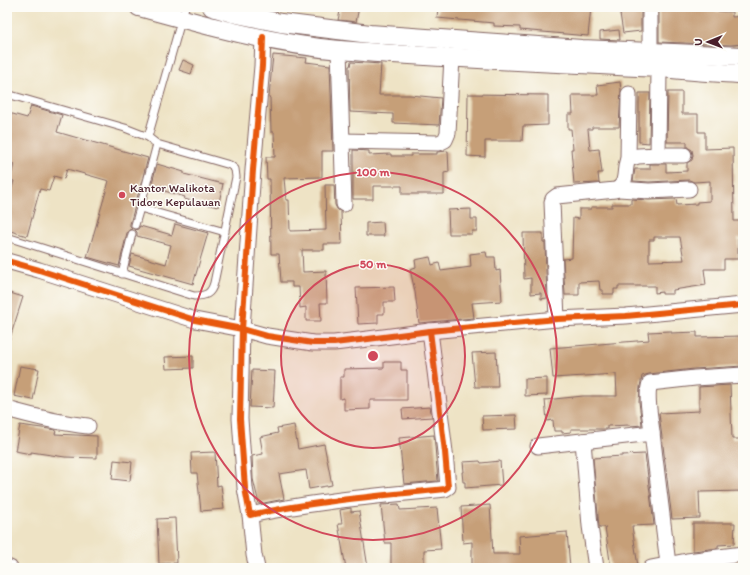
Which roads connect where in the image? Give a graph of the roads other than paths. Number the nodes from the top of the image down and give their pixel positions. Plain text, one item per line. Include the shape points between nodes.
1 (139, 7) edge
2 (212, 7) edge
3 (650, 7) edge
4 (183, 13) edge
5 (263, 37) junction
6 (339, 50) junction
7 (650, 51) junction
8 (743, 56) edge
9 (452, 57) junction
10 (659, 68) junction
11 (743, 74) edge
12 (7, 94) edge
13 (629, 94) dead end
14 (148, 137) junction
15 (342, 141) junction
16 (157, 144) junction
17 (658, 155) junction
18 (684, 156) dead end
19 (628, 159) junction
20 (619, 189) junction
21 (689, 189) dead end
22 (344, 204) dead end
23 (140, 208) junction
24 (135, 226) dead end
25 (225, 232) junction
26 (132, 234) dead end
27 (7, 237) edge
28 (7, 262) edge
29 (122, 274) junction
30 (743, 305) edge
31 (557, 319) junction
32 (242, 329) junction
33 (430, 331) junction
34 (743, 375) edge
35 (7, 409) edge
36 (88, 426) dead end
37 (652, 433) junction
38 (583, 440) junction
39 (538, 446) dead end
40 (250, 515) junction
41 (743, 554) edge
42 (668, 564) junction
43 (7, 567) edge
44 (10, 568) edge
45 (257, 568) edge
46 (596, 568) edge
47 (651, 568) edge

1 - 4 street
2 - 7 street via 281,22 370,34 582,49
3 - 7 street
4 - 5 street via 227,30
4 - 14 lane
5 - 6 street
5 - 32 street
6 - 9 street
6 - 15 street
7 - 8 street
9 - 10 street
9 - 15 street via 448,133 445,140 439,143
10 - 11 street
10 - 17 street
12 - 14 lane
13 - 19 street
14 - 16 lane
15 - 22 street
16 - 23 lane
16 - 25 lane via 230,165 236,170
17 - 18 street
17 - 19 street
19 - 20 street via 624,183
20 - 21 street
20 - 31 street via 557,196 553,199
23 - 24 lane
23 - 25 lane
25 - 29 lane via 212,291 208,295 194,296
26 - 29 lane
27 - 29 lane
28 - 32 street via 195,320
30 - 31 street via 626,316
31 - 33 street
32 - 33 street via 313,343 368,340
32 - 40 street via 240,419 245,488
33 - 40 street via 448,487 305,504
34 - 37 street via 650,383 648,395
35 - 36 street via 43,420
37 - 38 street
37 - 42 street
38 - 39 street
38 - 46 street
40 - 45 street
41 - 42 street
42 - 47 street
43 - 44 street

